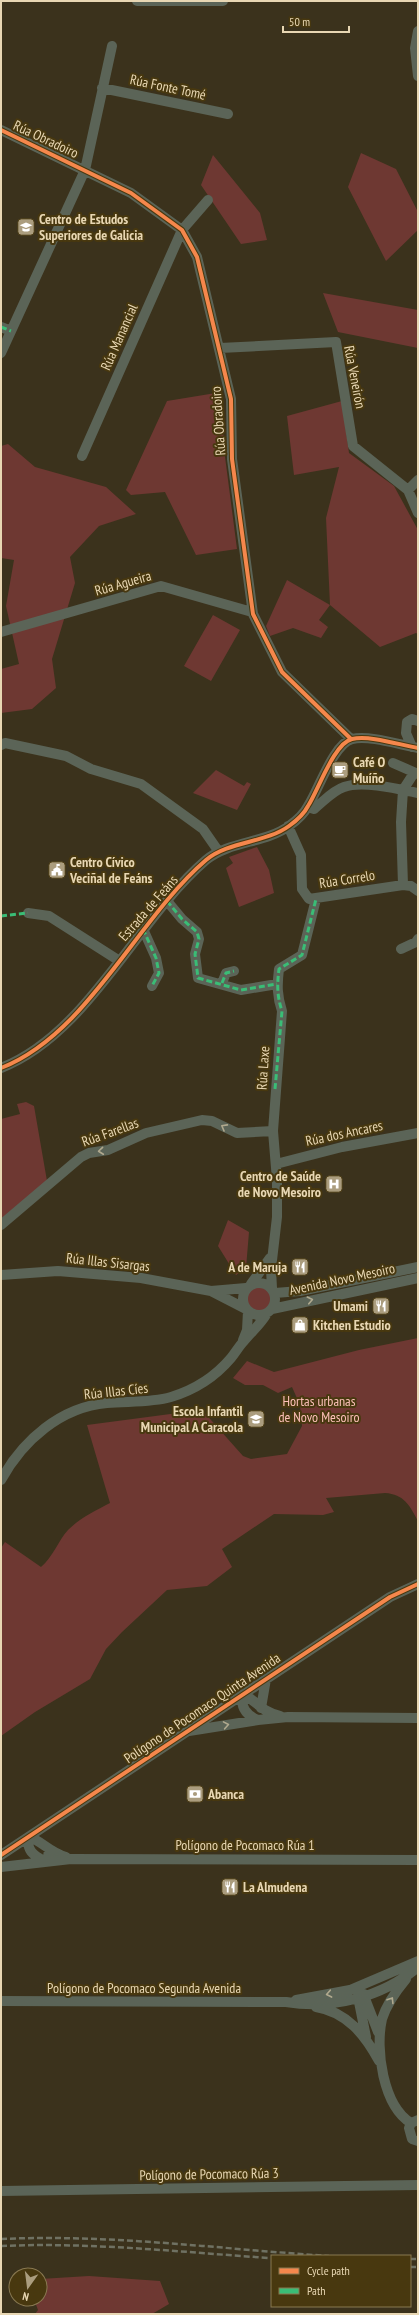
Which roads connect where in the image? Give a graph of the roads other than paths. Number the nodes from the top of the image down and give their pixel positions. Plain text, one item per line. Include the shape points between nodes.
1 (137, 1) edge
2 (222, 1) edge
3 (418, 32) edge
4 (112, 46) dead end
5 (418, 76) edge
6 (102, 88) junction
7 (228, 114) dead end
8 (1, 130) edge
9 (85, 170) junction
10 (208, 200) dead end
11 (182, 230) junction
12 (1, 327) edge
13 (11, 332) junction
14 (220, 348) junction
15 (1, 353) edge
16 (82, 456) dead end
17 (418, 480) edge
18 (408, 490) junction
19 (418, 512) edge
20 (252, 612) junction
21 (1, 632) edge
22 (418, 721) edge
23 (351, 739) junction
24 (1, 744) edge
25 (415, 747) edge
26 (393, 763) dead end
27 (416, 774) edge
28 (403, 790) junction
29 (418, 793) edge
30 (308, 807) junction
31 (288, 826) junction
32 (218, 852) junction
33 (403, 885) junction
34 (418, 891) edge
35 (316, 899) junction
36 (167, 901) junction
37 (28, 913) dead end
38 (143, 929) junction
39 (418, 939) edge
40 (401, 949) dead end
41 (118, 960) junction
42 (234, 971) dead end
43 (222, 983) junction
44 (277, 984) junction
45 (152, 986) dead end
46 (1, 1068) edge
47 (273, 1131) junction
48 (418, 1133) edge
49 (276, 1164) junction
50 (1, 1225) edge
51 (272, 1254) junction
52 (418, 1267) edge
53 (1, 1275) edge
54 (418, 1278) edge
55 (248, 1286) junction
56 (273, 1290) junction
57 (211, 1291) junction
58 (247, 1310) junction
59 (269, 1311) junction
60 (243, 1342) junction
61 (1, 1480) edge
62 (418, 1584) edge
63 (266, 1679) junction
64 (243, 1694) junction
65 (261, 1708) junction
66 (288, 1717) junction
67 (418, 1718) edge
68 (258, 1720) junction
69 (187, 1731) junction
70 (47, 1824) junction
71 (28, 1837) junction
72 (49, 1850) junction
73 (1, 1855) edge
74 (71, 1859) junction
75 (418, 1860) edge
76 (44, 1861) junction
77 (1, 1867) edge
78 (418, 1961) edge
79 (418, 1967) edge
80 (406, 1971) junction
81 (350, 1990) junction
82 (361, 1998) junction
83 (1, 2001) edge
84 (286, 2002) junction
85 (304, 2005) junction
86 (379, 2036) junction
87 (367, 2038) junction
88 (381, 2064) junction
89 (415, 2122) edge
90 (418, 2141) edge
91 (418, 2185) edge
92 (1, 2190) edge

1 - 2 street
3 - 5 street via 415,48
4 - 6 street
6 - 7 street, Rúa Fonte Tomé
6 - 9 street
8 - 9 street, Rúa Obradoiro
9 - 11 street, Rúa Obradoiro via 131,193
9 - 13 street
10 - 11 street, Rúa Manancial
11 - 14 street, Rúa Obradoiro via 198,257
11 - 16 street, Rúa Manancial
12 - 13 street
13 - 15 street
14 - 18 street, Rúa Veneirón via 336,342 353,446
14 - 20 street, Rúa Obradoiro via 231,400 232,459
17 - 18 street
18 - 19 street
20 - 21 street, Rúa Agueira via 161,586
20 - 23 street, Rúa Obradoiro via 282,672
22 - 25 street via 412,719 407,722 406,733
23 - 25 street
23 - 30 street, Estrada de Feáns via 336,751
24 - 32 street via 66,756 91,769 141,784 203,829
26 - 27 street
27 - 28 street
28 - 29 street
28 - 30 street via 360,784 345,786 333,792 314,809
28 - 33 street
30 - 31 street, Estrada de Feáns
31 - 32 street, Estrada de Feáns
31 - 35 street, Rúa Correlo via 300,855 302,889 309,899
32 - 36 street, Estrada de Feáns via 206,860
33 - 34 street
33 - 35 street, Rúa Correlo
35 - 44 street, Rúa Laxe via 302,955 279,969
36 - 38 street, Estrada de Feáns
36 - 43 street via 197,932 199,939 195,954 198,978
37 - 41 street via 50,916
38 - 41 street, Estrada de Feáns
38 - 45 street via 156,958 159,973
39 - 40 street
41 - 46 street, Estrada de Feáns via 81,1008 58,1031 18,1060
42 - 43 street via 226,973
43 - 44 street via 241,990
44 - 47 street, Rúa Laxe via 282,1011
47 - 49 street, Rúa Laxe
47 -> 50 street, Rúa Farellas via 237,1133 212,1121 202,1120 146,1133 108,1150 81,1157
48 - 49 street, Rúa dos Ancares via 342,1147
49 - 51 street, Rúa Laxe via 277,1217
51 - 55 street, Rúa Laxe
51 - 56 street, Rúa Laxe
52 - 56 street, Avenida Novo Mesoiro via 300,1291
53 - 57 street, Rúa Illas Sisargas via 58,1271 99,1274 141,1278
59 -> 54 street, Avenida Novo Mesoiro
55 - 56 street via 262,1282
55 - 57 street, Rúa Illas Sisargas
55 - 58 street via 242,1299
56 - 59 street via 275,1304
57 - 58 street, Rúa Illas Sisargas
58 - 59 street via 256,1315
58 - 60 street, Rúa Illas Cíes via 247,1330
59 - 60 street, Rúa Illas Cíes
60 - 61 street, Rúa Illas Cíes via 218,1372 201,1384 181,1393 158,1400 106,1403 81,1408 61,1418 42,1430 25,1446 11,1461
62 - 63 street, Polígono de Pocomaco Quinta Avenida via 390,1597
63 - 64 street, Polígono de Pocomaco Quinta Avenida
63 - 65 street, Polígono de Pocomaco Quinta Avenida
64 - 65 street
64 - 68 street via 241,1702 245,1710
64 - 69 street, Polígono de Pocomaco Quinta Avenida
65 - 66 street
66 - 67 street
66 - 68 street
69 -> 68 street
69 - 70 street, Polígono de Pocomaco Quinta Avenida
70 - 71 street, Polígono de Pocomaco Quinta Avenida
70 - 72 street via 45,1832
71 - 72 street
71 - 73 street, Polígono de Pocomaco Quinta Avenida
71 - 76 street via 30,1852
72 - 74 street, Polígono de Pocomaco Rúa 1
72 - 76 street
74 - 75 street, Polígono de Pocomaco Rúa 1
74 - 76 street, Polígono de Pocomaco Rúa 1
76 - 77 street, Polígono de Pocomaco Rúa 1
78 - 80 street, Polígono de Pocomaco Segunda Avenida
79 - 80 street
80 - 81 street, Polígono de Pocomaco Segunda Avenida
80 - 82 street via 367,1990
86 -> 80 street via 388,2002
81 - 82 street
81 -> 84 street, Polígono de Pocomaco Segunda Avenida
82 - 85 street, Polígono de Pocomaco Segunda Avenida
82 - 86 street via 366,2001
82 - 87 street via 360,2015
83 - 84 street, Polígono de Pocomaco Segunda Avenida
84 - 85 street, Polígono de Pocomaco Segunda Avenida
85 - 87 street via 322,2008 339,2016
86 - 88 street
87 - 88 street
88 - 89 street via 389,2093 398,2112
89 - 90 street via 409,2133
91 - 92 street, Polígono de Pocomaco Rúa 3

